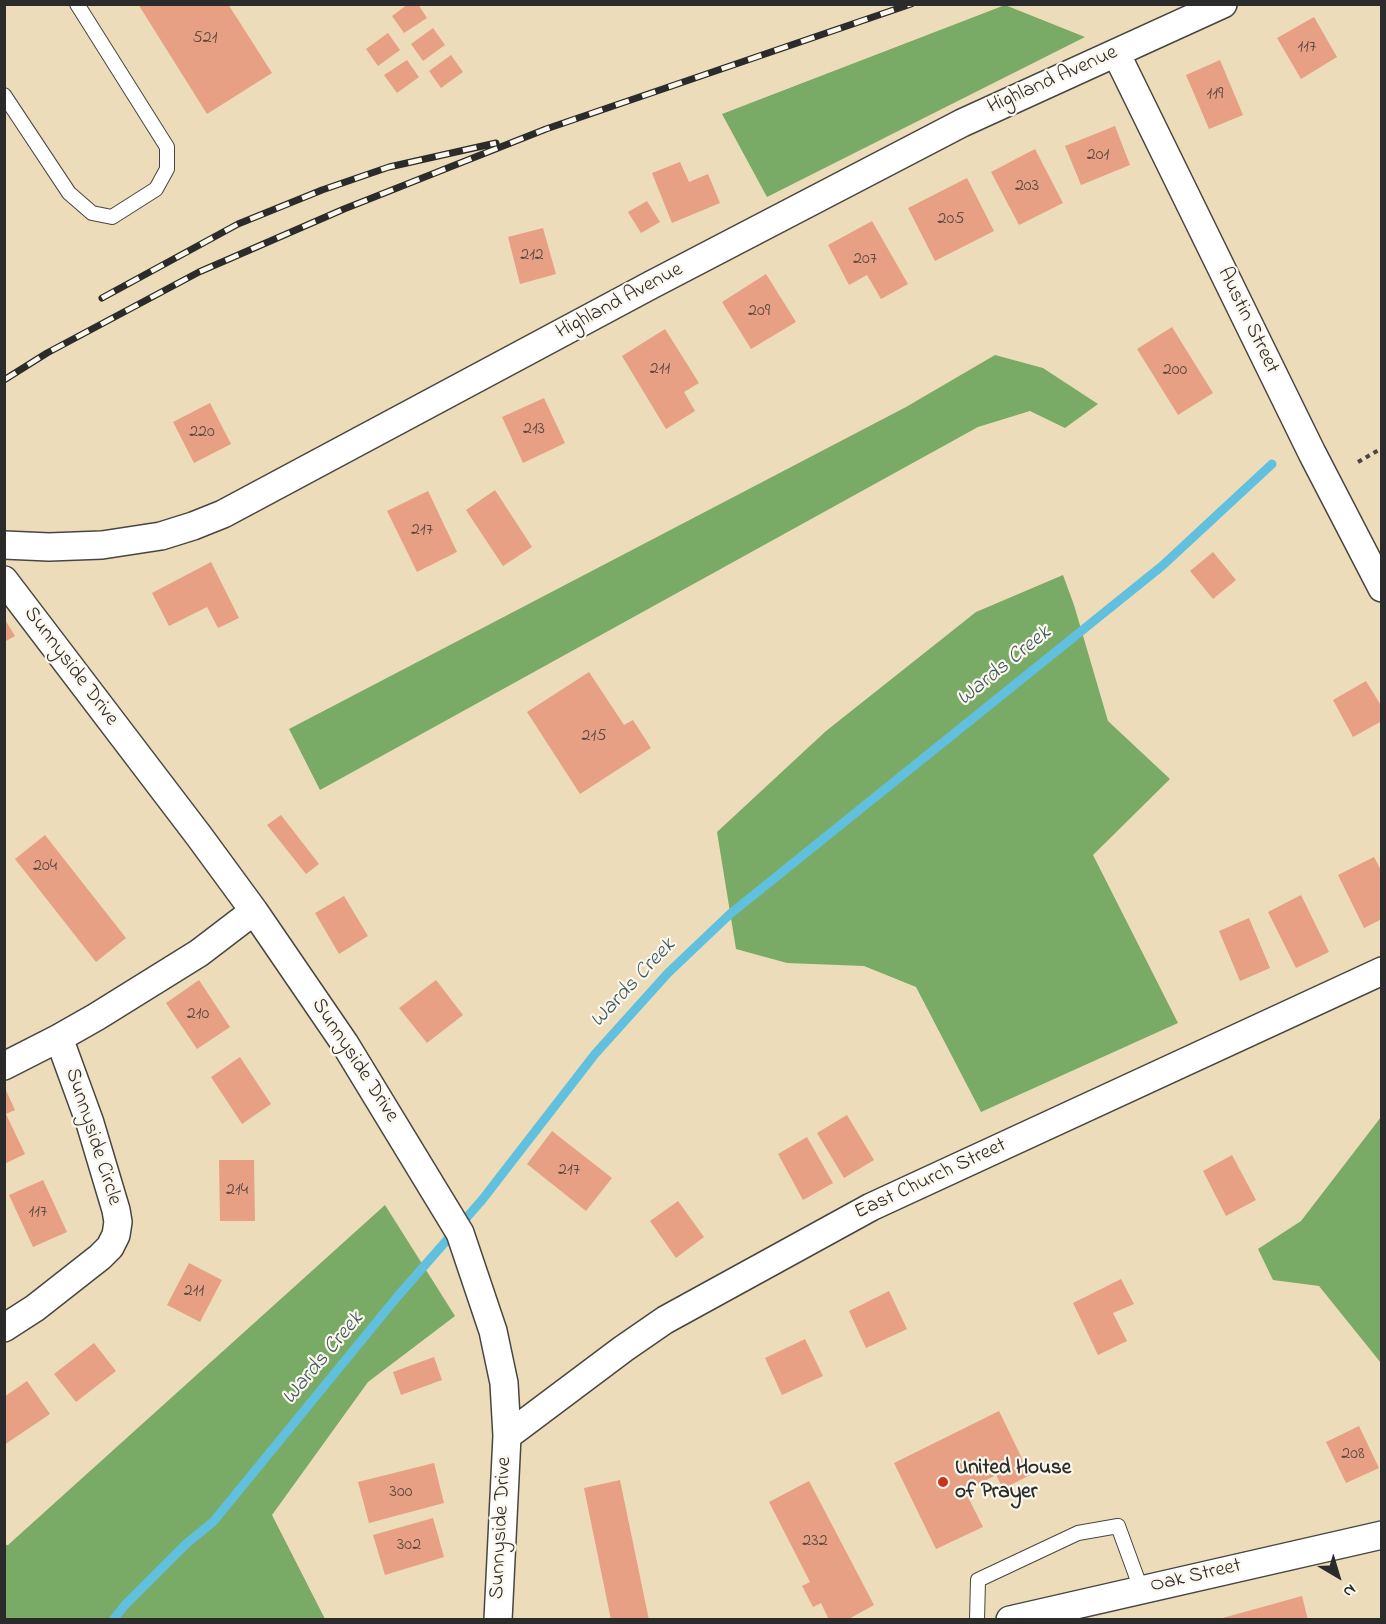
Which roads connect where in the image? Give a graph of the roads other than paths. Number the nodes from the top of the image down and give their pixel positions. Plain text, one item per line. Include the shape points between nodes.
1 (77, 4) edge
2 (1223, 4) edge
3 (1116, 53) junction
4 (4, 95) edge
5 (4, 545) edge
6 (1372, 549) edge
7 (4, 580) edge
8 (1382, 588) edge
9 (254, 911) junction
10 (1382, 971) edge
11 (59, 1038) junction
12 (4, 1066) edge
13 (4, 1328) edge
14 (507, 1436) junction
15 (1382, 1535) edge
16 (1141, 1589) junction
17 (1027, 1618) edge
18 (498, 1620) edge
19 (977, 1620) edge

1 - 4 lane via 167,147 167,169 156,189 112,217 92,213 69,194
2 - 3 street, Highland Avenue
3 - 5 street, Highland Avenue via 962,123 223,514 161,536 102,545
3 - 6 street, Austin Street via 1306,443
6 - 8 street, Austin Street
7 - 9 street, Sunnyside Drive
9 - 11 street, Sunnyside Circle via 199,953
9 - 14 street, Sunnyside Drive via 345,1044 460,1233 494,1331 504,1383
10 - 14 street, East Church Street via 871,1207 665,1320
11 - 12 street, Sunnyside Circle
11 - 13 street, Sunnyside Circle via 116,1210 116,1235 100,1257
14 - 18 street, Sunnyside Drive
15 - 16 street, Oak Street
16 - 17 street, Oak Street
16 - 19 lane via 1118,1526 1078,1533 978,1580

